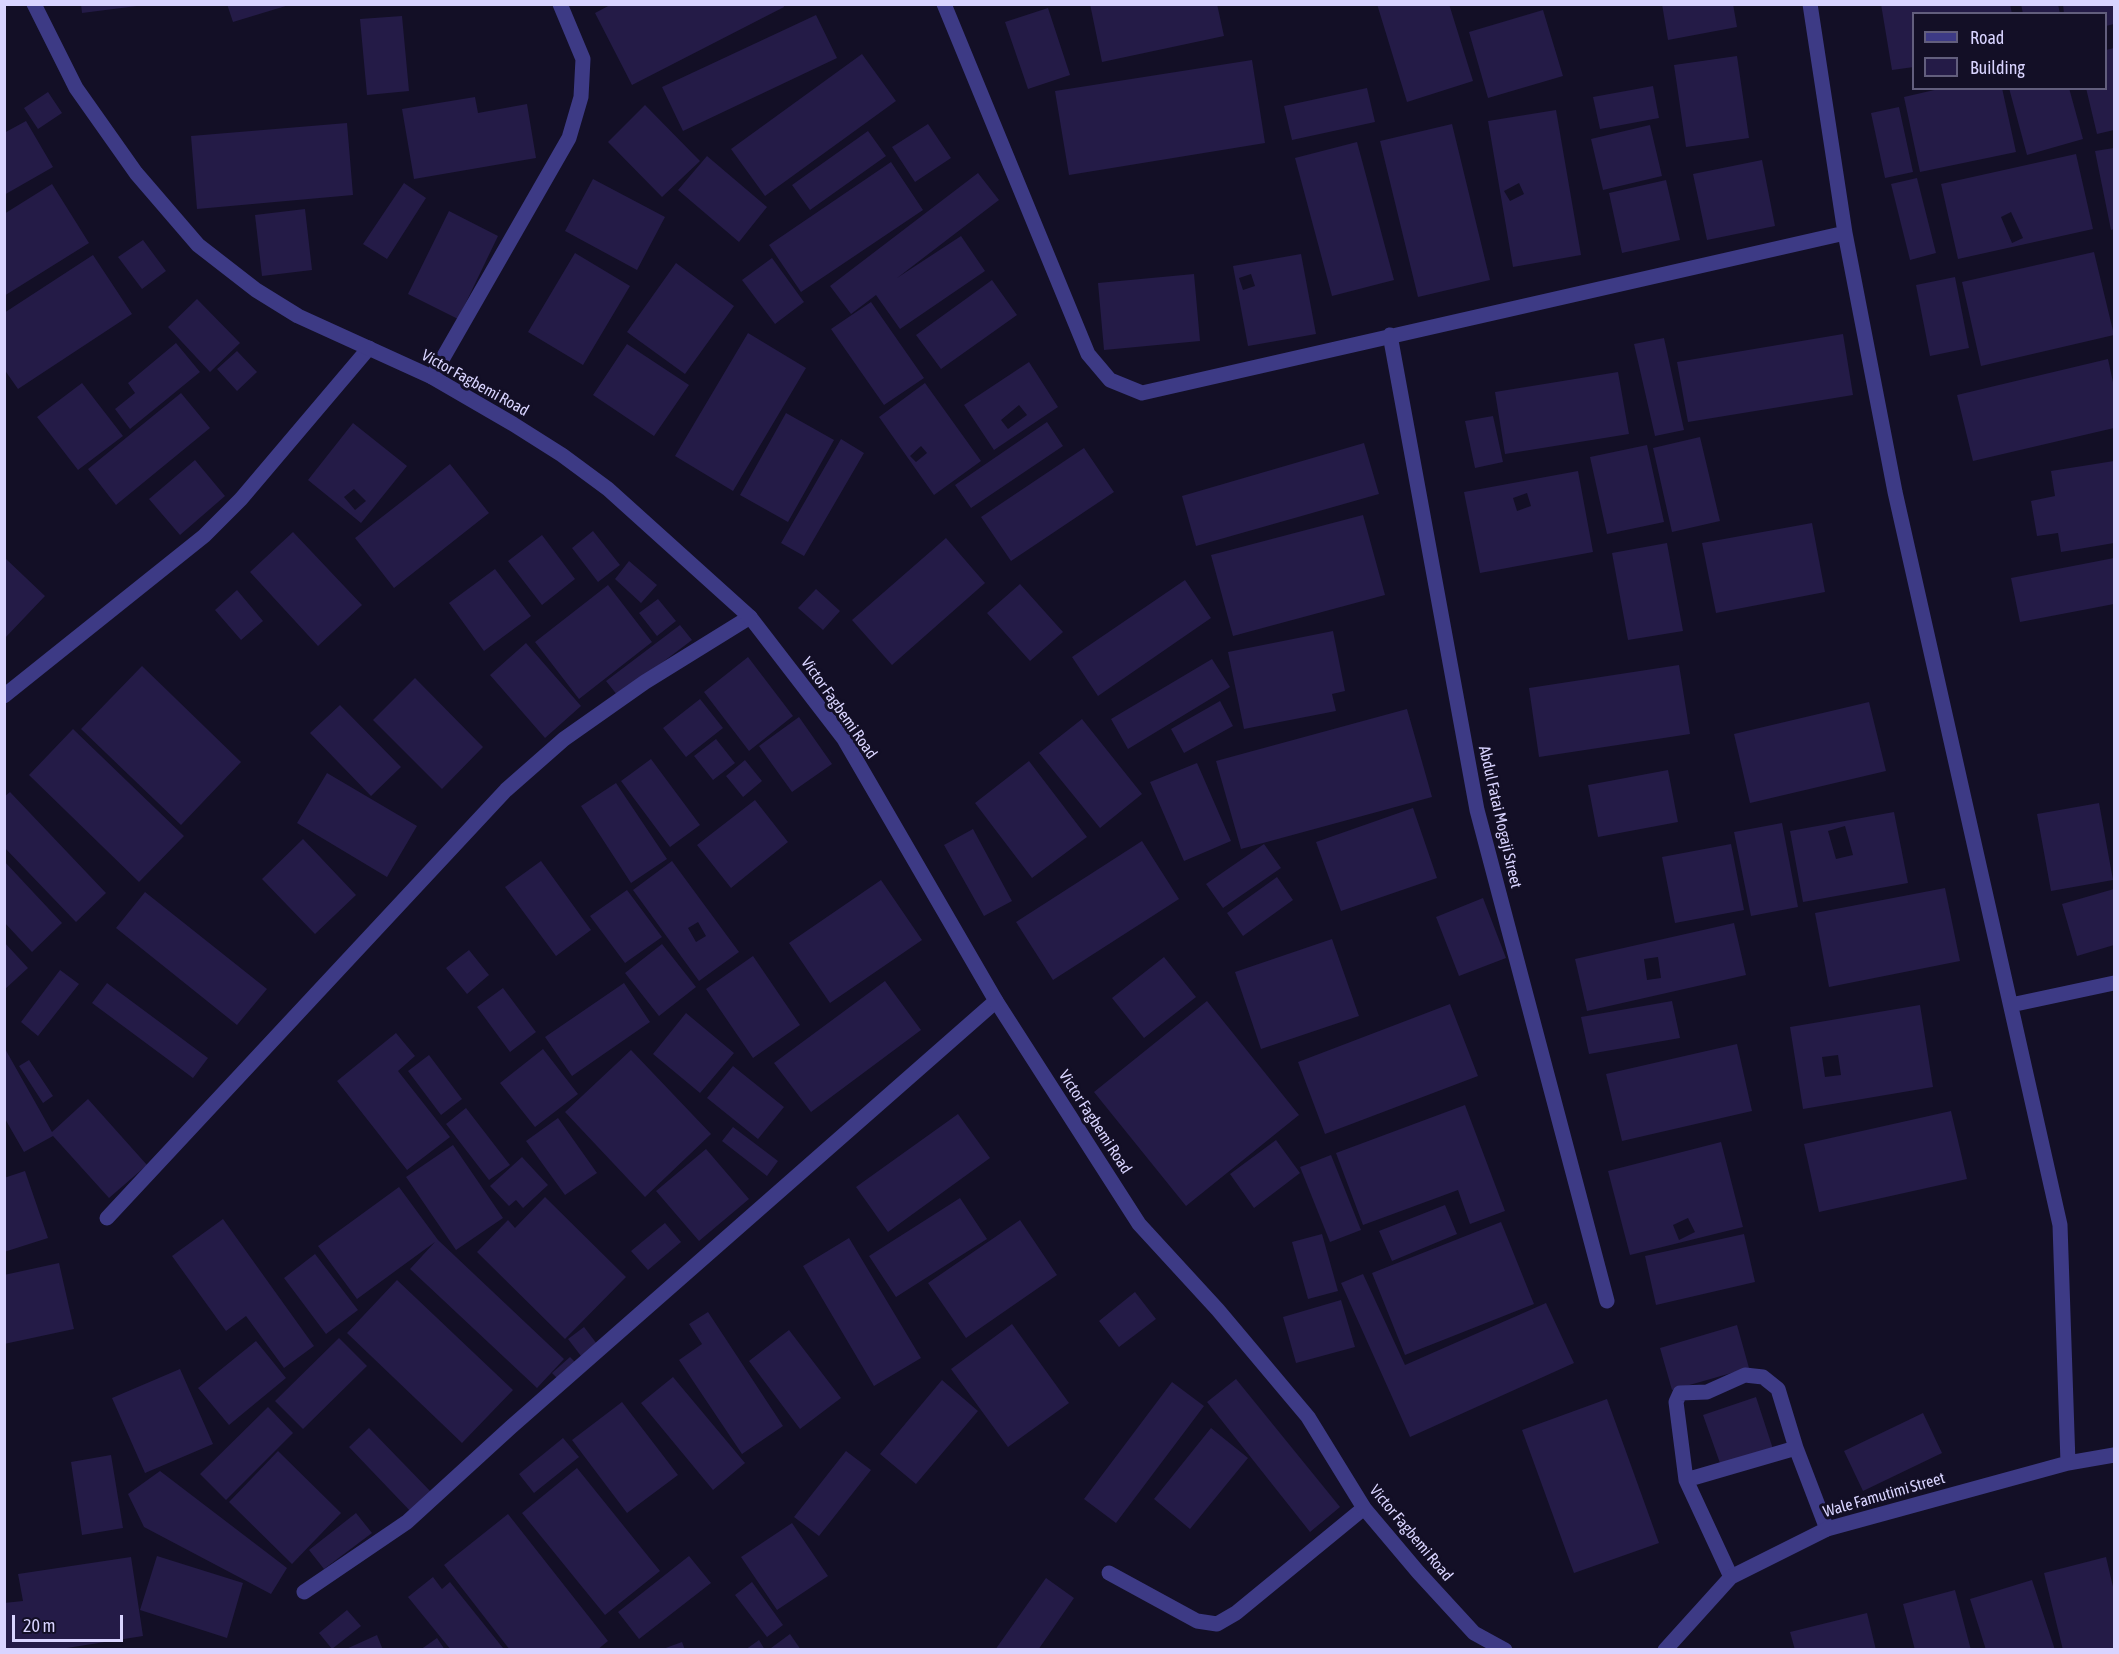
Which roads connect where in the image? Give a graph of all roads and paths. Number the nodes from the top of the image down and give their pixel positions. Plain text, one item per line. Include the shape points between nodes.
1 (34, 4) edge
2 (560, 4) edge
3 (944, 4) edge
4 (1810, 4) edge
5 (1845, 233) junction
6 (1390, 335) junction
7 (369, 348) junction
8 (432, 377) junction
9 (750, 617) junction
10 (4, 696) edge
11 (2115, 983) edge
12 (996, 1001) junction
13 (2011, 1005) junction
14 (107, 1218) dead end
15 (1607, 1301) dead end
16 (1796, 1448) junction
17 (2115, 1455) edge
18 (2068, 1463) junction
19 (1686, 1480) junction
20 (1364, 1508) junction
21 (1827, 1529) junction
22 (1109, 1574) dead end
23 (1731, 1577) junction
24 (304, 1592) dead end
25 (1505, 1650) edge
26 (1665, 1650) edge

1 - 7 street, Victor Fagbemi Road via 76,88 136,172 198,245 256,291 297,316
2 - 8 street via 583,59 581,97 569,138
3 - 6 street via 1088,354 1110,380 1142,393
4 - 5 street
5 - 6 street
5 - 13 street via 1895,492
6 - 15 street, Abdul Fatai Mogaji Street via 1477,810
7 - 8 street, Victor Fagbemi Road
7 - 10 street via 241,499 204,536
8 - 9 street, Victor Fagbemi Road via 532,436 608,489
9 - 12 street, Victor Fagbemi Road via 844,739
9 - 14 street via 645,682 564,739 506,790
11 - 13 street
12 - 20 street, Victor Fagbemi Road via 1139,1224 1308,1417
12 - 24 street via 407,1522
13 - 18 street via 2060,1225
16 - 19 street
16 - 19 street via 1778,1389 1763,1377 1745,1375 1707,1392 1680,1394 1676,1402
16 - 21 street
17 - 18 street, Wale Famutimi Street
18 - 21 street, Wale Famutimi Street
19 - 23 street
20 - 22 street via 1236,1614 1217,1624 1197,1621
20 - 25 street, Victor Fagbemi Road via 1474,1633
21 - 23 street, Wale Famutimi Street
23 - 26 street, Wale Famutimi Street

